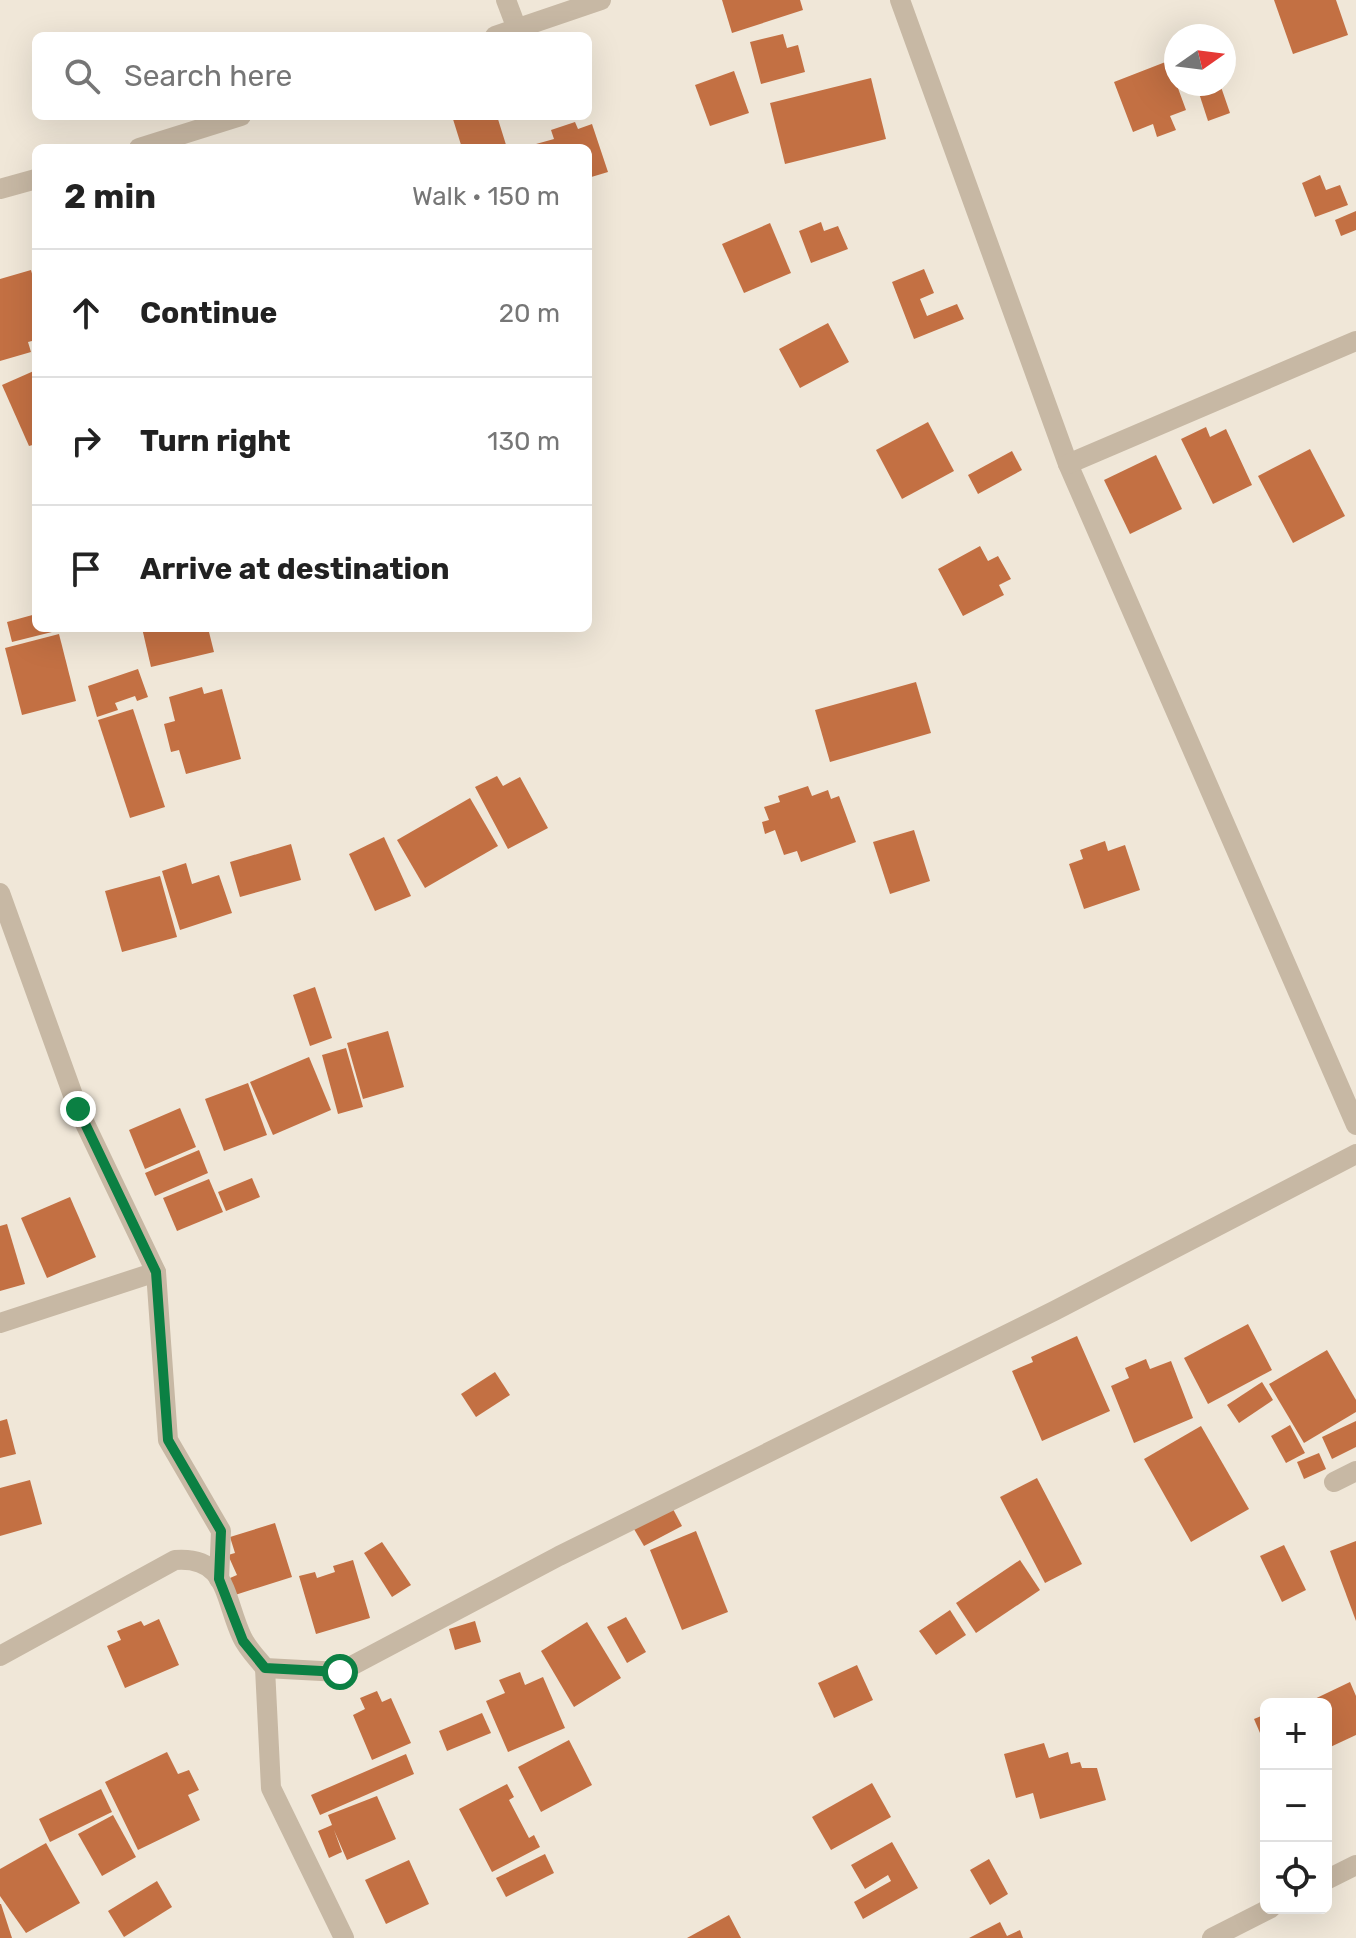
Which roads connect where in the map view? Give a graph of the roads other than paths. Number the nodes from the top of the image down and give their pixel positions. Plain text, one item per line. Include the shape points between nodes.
1 (506, 0) edge
2 (601, 0) edge
3 (900, 0) edge
4 (517, 29) junction
5 (508, 32) edge
6 (228, 120) edge
7 (152, 144) edge
8 (32, 180) edge
9 (0, 189) edge
10 (1356, 341) edge
11 (1068, 464) junction
12 (0, 893) edge
13 (1356, 1125) edge
14 (1356, 1154) edge
15 (156, 1272) junction
16 (0, 1323) edge
17 (1356, 1471) edge
18 (1334, 1482) dead end
19 (219, 1579) junction
20 (0, 1656) edge
21 (265, 1668) junction
22 (1356, 1865) edge
23 (1332, 1877) edge
24 (1260, 1914) edge
25 (344, 1938) edge
26 (1212, 1938) edge

1 - 4 street
2 - 4 street
3 - 11 street
4 - 5 street
6 - 7 street
8 - 9 street
10 - 11 street
11 - 13 street
12 - 15 street via 78,1109
14 - 21 street via 340,1672
15 - 16 street
15 - 19 street via 168,1440 221,1531
17 - 18 street
19 - 20 street via 210,1564 175,1560
19 - 21 street via 243,1641
21 - 25 street via 271,1788
22 - 23 street
24 - 26 street

